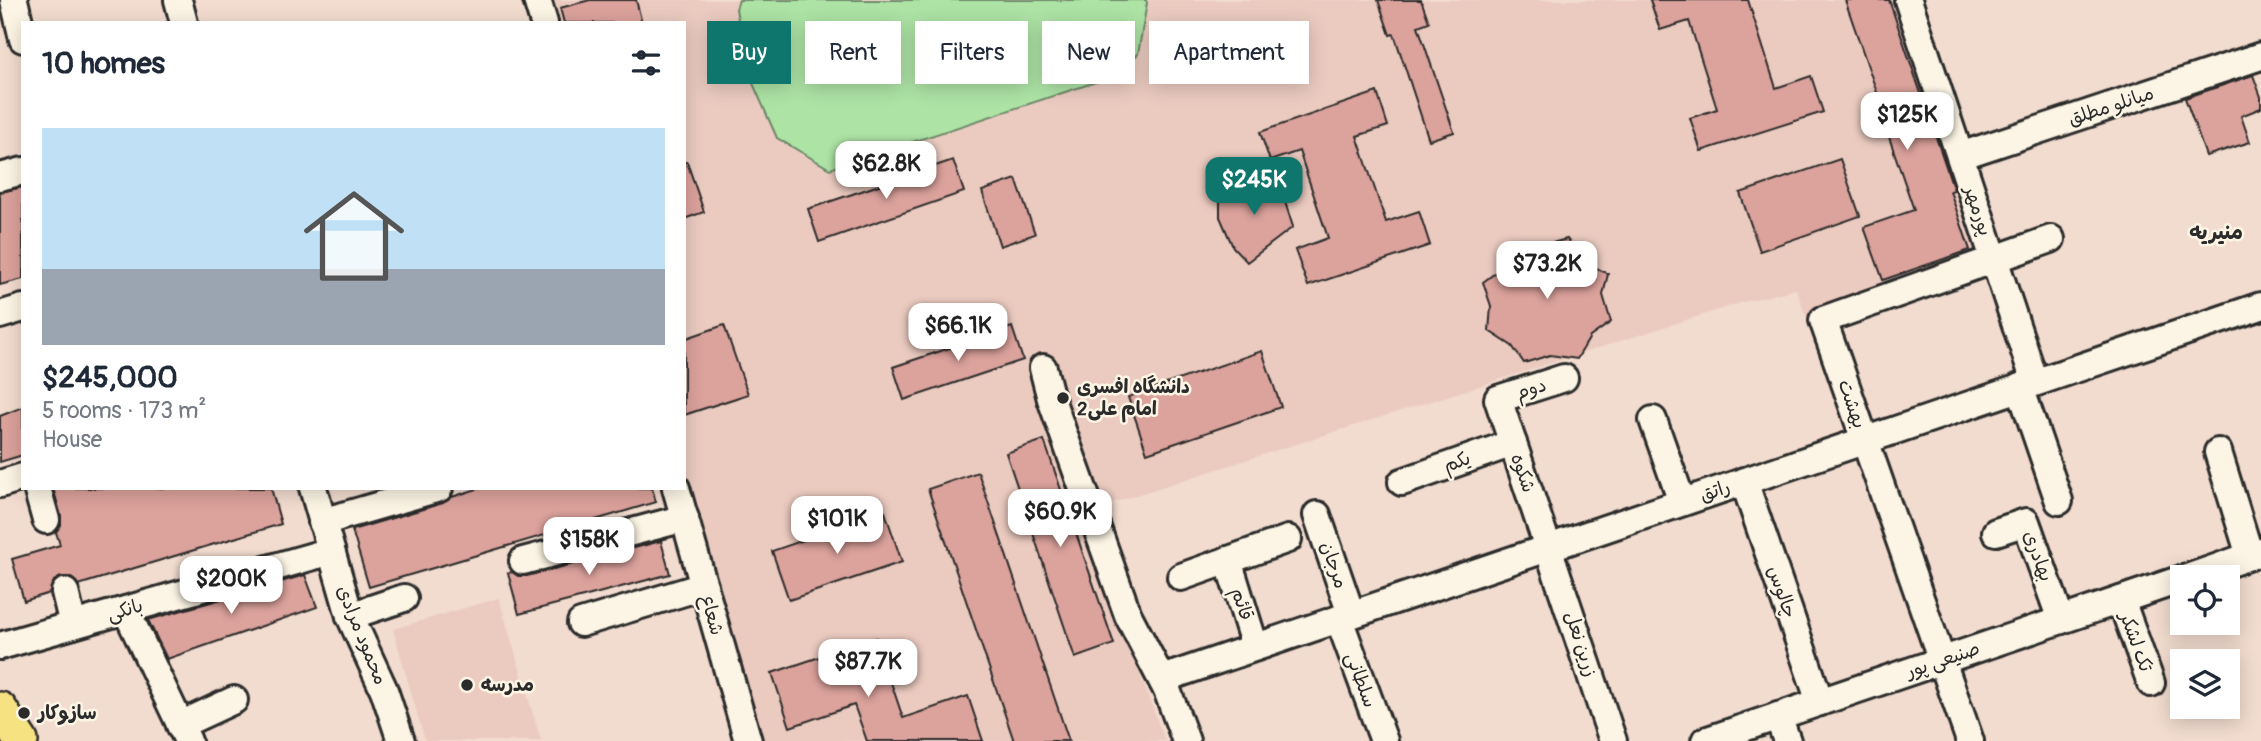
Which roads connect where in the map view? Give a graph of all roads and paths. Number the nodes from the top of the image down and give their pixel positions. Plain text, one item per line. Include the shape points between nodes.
1 (14, 0) edge
2 (178, 0) edge
3 (1908, 0) edge
4 (183, 21) edge
5 (21, 30) edge
6 (2261, 56) edge
7 (1960, 156) junction
8 (21, 172) edge
9 (0, 177) edge
10 (2051, 239) dead end
11 (1994, 259) junction
12 (2261, 306) edge
13 (21, 310) edge
14 (0, 315) edge
15 (1043, 368) dead end
16 (1564, 378) dead end
17 (2027, 385) junction
18 (1498, 399) joint
19 (1653, 420) dead end
20 (1865, 440) junction
21 (1513, 443) junction
22 (2218, 452) dead end
23 (21, 478) edge
24 (1744, 481) junction
25 (1402, 482) dead end
26 (0, 484) edge
27 (38, 490) edge
28 (314, 490) edge
29 (432, 490) edge
30 (677, 490) edge
31 (2059, 501) dead end
32 (1682, 502) junction
33 (1317, 515) dead end
34 (685, 518) junction
35 (46, 520) dead end
36 (322, 522) junction
37 (1996, 532) dead end
38 (1288, 539) dead end
39 (1549, 547) junction
40 (331, 551) junction
41 (2256, 554) edge
42 (1228, 560) junction
43 (523, 561) dead end
44 (2223, 565) edge
45 (1181, 577) dead end
46 (2170, 583) edge
47 (704, 586) junction
48 (65, 592) dead end
49 (404, 597) dead end
50 (2121, 600) junction
51 (126, 610) junction
52 (350, 616) junction
53 (1345, 617) junction
54 (2061, 620) junction
55 (581, 623) dead end
56 (74, 625) junction
57 (0, 646) edge
58 (1255, 647) junction
59 (1942, 661) junction
60 (1168, 683) junction
61 (2151, 683) dead end
62 (234, 700) dead end
63 (1821, 702) junction
64 (0, 709) edge
65 (1778, 716) junction
66 (184, 733) edge
67 (21, 741) edge
68 (401, 741) edge
69 (748, 741) edge
70 (1186, 741) edge
71 (1384, 741) edge
72 (1613, 741) edge
73 (1705, 741) edge
74 (1787, 741) edge
75 (1970, 741) edge

1 - 5 street
2 - 4 street
3 - 7 street, پورمهر
6 - 7 street, میانلو مطلق
7 - 11 street, پورمهر
8 - 9 street
10 - 11 street
11 - 17 street, پورمهر
11 - 20 street, بهشت via 1822,320
12 - 17 street, راتق
13 - 14 street
15 - 60 street via 1128,615
16 - 18 street, دوم
17 - 20 street, راتق
17 - 31 street, پورمهر
18 - 21 street, شکوه
19 - 32 street
20 - 24 street, راتق
20 - 59 street, بهشت
21 - 25 street, یکم
21 - 39 street, شکوه
22 - 41 street
23 - 26 street
24 - 32 street, راتق
24 - 63 street, چالوس
27 - 35 street
28 - 36 street, محمود مرادی
29 - 36 street
30 - 34 street, شعاع
32 - 39 street, راتق
33 - 53 street, مرجان
34 - 43 street
34 - 47 street, شعاع
36 - 40 street, محمود مرادی
37 - 54 street, بهادری via 2026,522
38 - 42 street
39 - 53 street, راتق
39 - 72 street, زرین نعل
40 - 51 street, بانکی
40 - 52 street, محمود مرادی
41 - 44 street, صنیعی پور
42 - 45 street
42 - 58 street, قائم
46 - 50 street, صنیعی پور
47 - 55 street
47 - 69 street, شعاع
48 - 56 street
49 - 52 street
50 - 54 street, صنیعی پور
50 - 61 street, تک لشکر
51 - 56 street, بانکی
51 - 66 street
52 - 68 street, محمود مرادی via 384,690
53 - 58 street, راتق
53 - 71 street, سلطانی
54 - 59 street, صنیعی پور
56 - 57 street, بانکی
58 - 60 street, راتق
59 - 63 street, صنیعی پور
59 - 75 street, بهشت
60 - 70 street
62 - 66 street
63 - 65 street, صنیعی پور
64 - 67 main road
65 - 73 street, صنیعی پور
65 - 74 street

